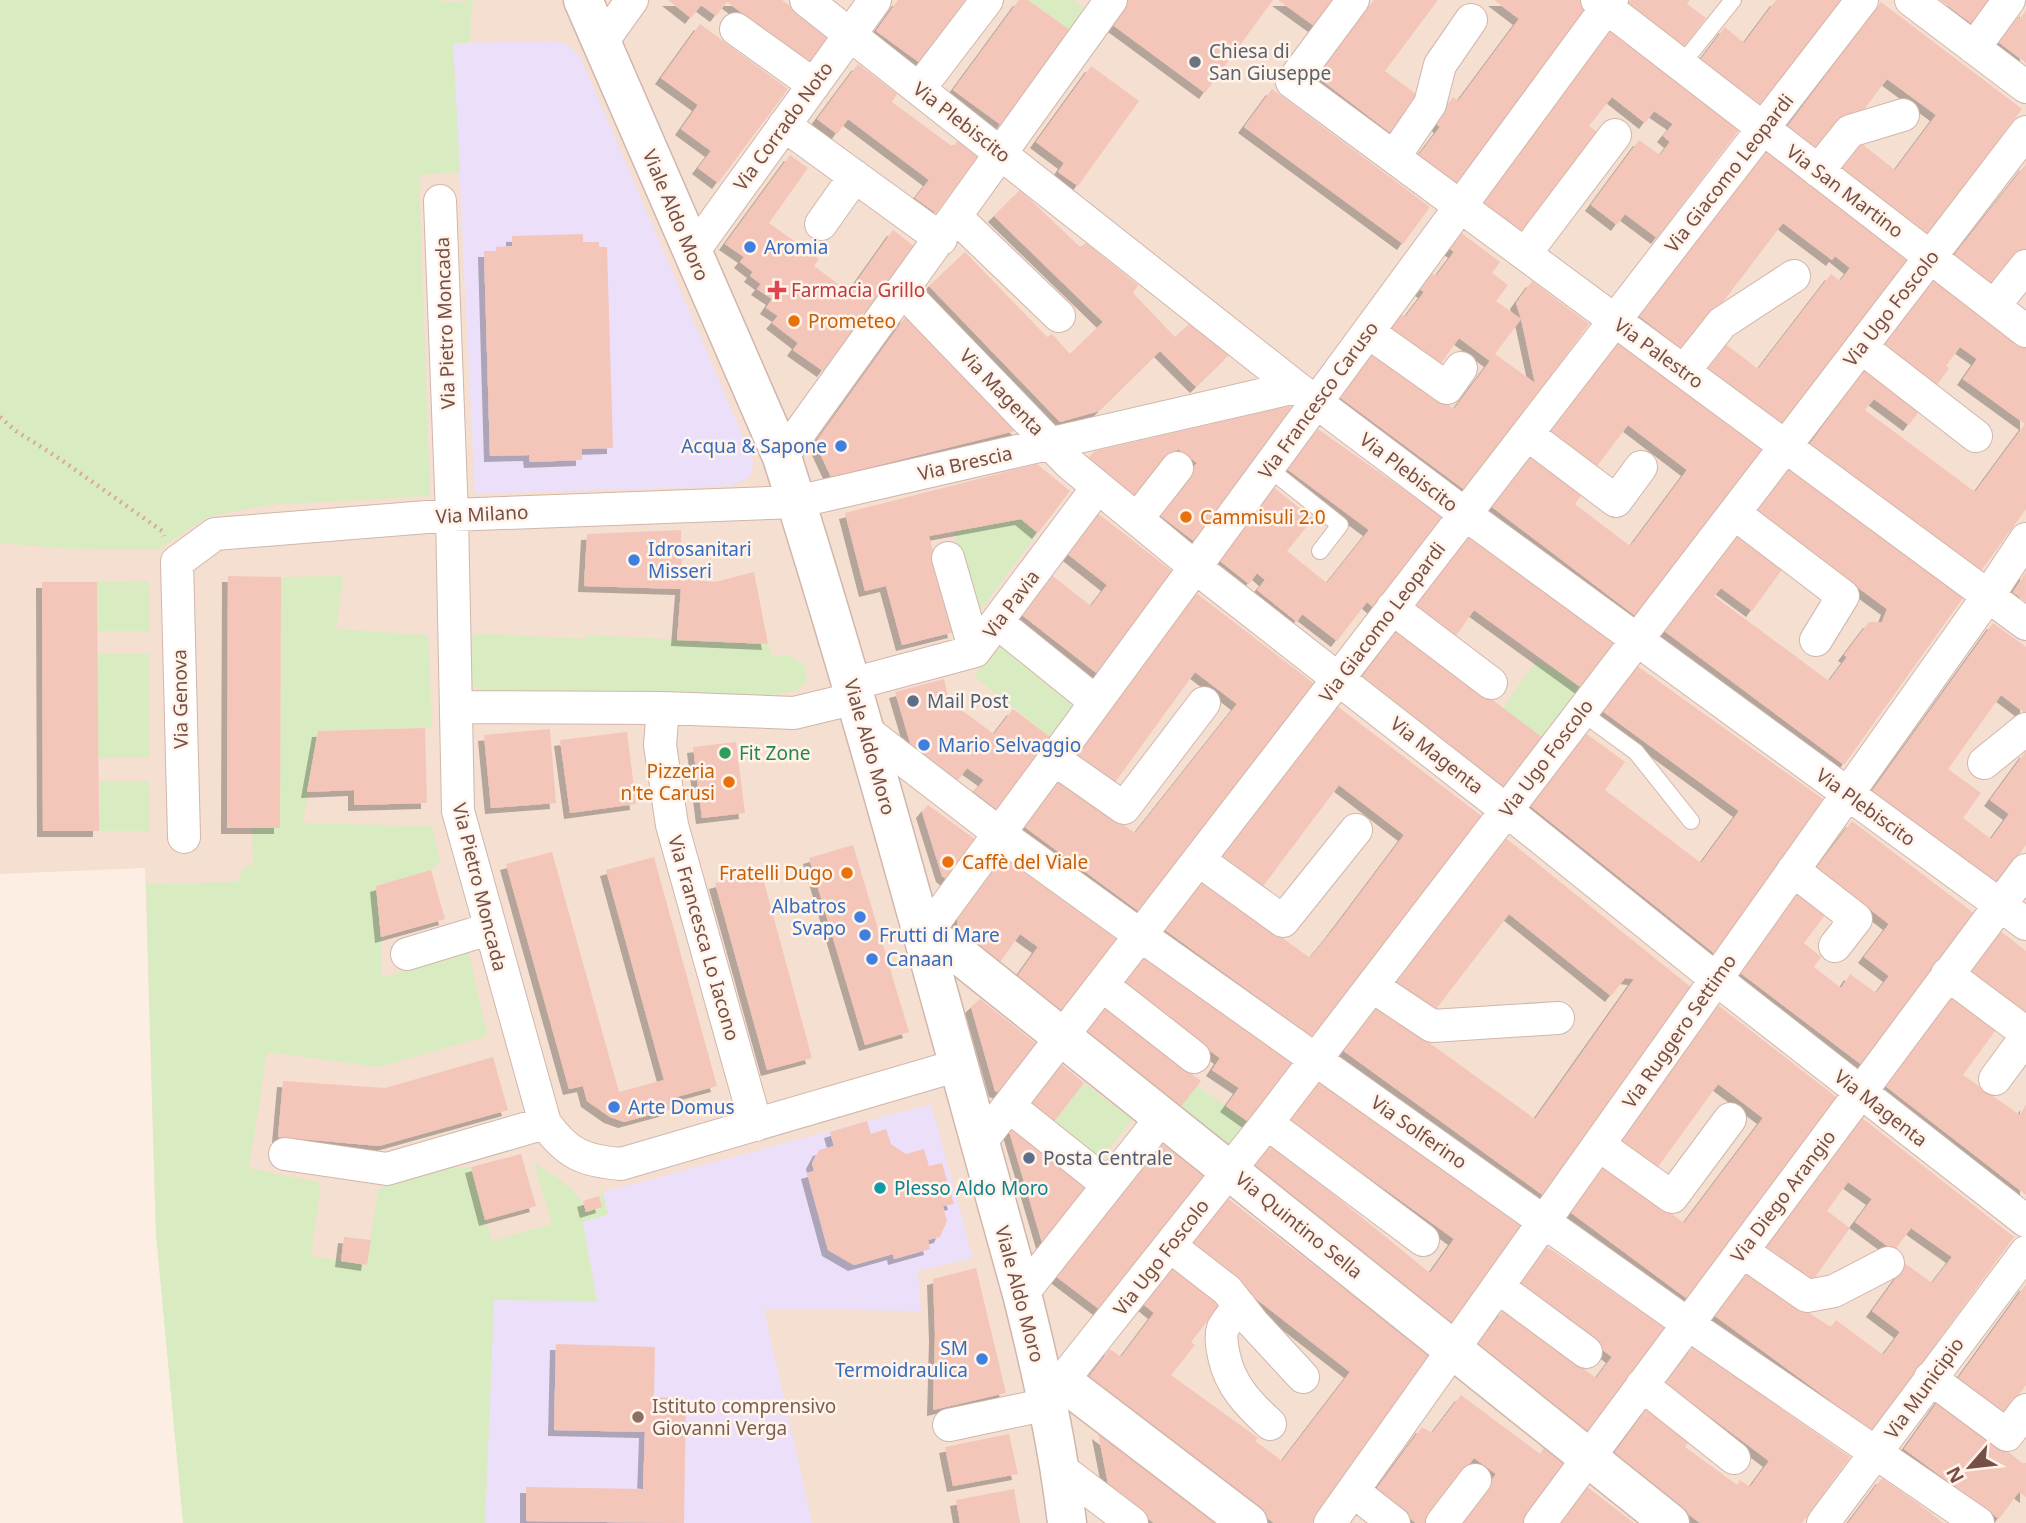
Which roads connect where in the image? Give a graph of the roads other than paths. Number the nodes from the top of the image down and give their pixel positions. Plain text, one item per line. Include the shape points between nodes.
1 (583, 0) edge
2 (632, 0) edge
3 (806, 0) edge
4 (875, 0) edge
5 (987, 0) edge
6 (1111, 0) edge
7 (1353, 0) edge
8 (1733, 0) edge
9 (1862, 0) edge
10 (1911, 0) edge
11 (2009, 0) edge
12 (1605, 2) edge
13 (1471, 20) dead end
14 (736, 29) dead end
15 (850, 34) junction
16 (602, 42) junction
17 (1974, 48) junction
18 (1681, 65) junction
19 (814, 85) junction
20 (2026, 87) edge
21 (919, 89) junction
22 (1903, 115) dead end
23 (785, 125) junction
24 (1763, 128) junction
25 (2026, 132) edge
26 (1615, 135) dead end
27 (1003, 153) junction
28 (1394, 157) junction
29 (1818, 171) junction
30 (855, 176) junction
31 (440, 201) dead end
32 (1460, 206) junction
33 (821, 224) dead end
34 (949, 228) junction
35 (692, 253) junction
36 (1525, 254) junction
37 (1931, 256) junction
38 (2026, 266) edge
39 (1794, 276) dead end
40 (903, 290) junction
41 (1994, 306) junction
42 (1059, 316) dead end
43 (1614, 321) junction
44 (2026, 331) edge
45 (1368, 332) junction
46 (1861, 347) junction
47 (1461, 368) dead end
48 (1684, 371) junction
49 (1307, 394) junction
50 (1527, 434) junction
51 (1976, 436) dead end
52 (1052, 443) junction
53 (1785, 445) junction
54 (782, 457) junction
55 (1642, 467) dead end
56 (1177, 468) dead end
57 (1268, 468) junction
58 (1097, 488) junction
59 (796, 502) junction
60 (1734, 513) junction
61 (1465, 514) junction
62 (452, 515) junction
63 (1137, 519) junction
64 (2026, 539) edge
65 (1320, 551) dead end
66 (948, 558) dead end
67 (177, 562) joint
68 (1195, 567) junction
69 (1988, 596) junction
70 (1392, 608) junction
71 (998, 624) junction
72 (2026, 624) edge
73 (1816, 640) dead end
74 (1636, 641) junction
75 (975, 651) junction
76 (1339, 678) junction
77 (1491, 683) dead end
78 (1097, 702) junction
79 (1204, 703) dead end
80 (858, 704) junction
81 (456, 707) junction
82 (663, 708) junction
83 (1581, 712) junction
84 (2026, 729) edge
85 (1054, 759) junction
86 (1984, 763) dead end
87 (1848, 793) junction
88 (1506, 810) junction
89 (1691, 821) dead end
90 (1356, 830) dead end
91 (1000, 834) junction
92 (184, 837) dead end
93 (1200, 861) junction
94 (1793, 870) junction
95 (2026, 870) edge
96 (2000, 905) junction
97 (2026, 924) edge
98 (489, 929) junction
99 (1140, 935) junction
100 (924, 936) junction
101 (1835, 946) dead end
102 (407, 954) dead end
103 (1947, 974) junction
104 (1716, 979) junction
105 (1102, 985) junction
106 (1372, 986) junction
107 (1558, 1018) dead end
108 (2026, 1035) edge
109 (1062, 1037) junction
110 (1194, 1056) dead end
111 (1316, 1059) junction
112 (959, 1065) junction
113 (1995, 1079) dead end
114 (1860, 1092) junction
115 (1009, 1106) junction
116 (1163, 1115) junction
117 (1730, 1119) dead end
118 (545, 1123) junction
119 (1267, 1123) junction
120 (756, 1125) junction
121 (980, 1143) junction
122 (1599, 1144) junction
123 (285, 1154) dead end
124 (1230, 1170) junction
125 (1108, 1185) junction
126 (1545, 1221) junction
127 (2026, 1221) edge
128 (1423, 1240) dead end
129 (1170, 1246) junction
130 (1742, 1251) junction
131 (2026, 1252) edge
132 (1888, 1263) dead end
133 (1498, 1287) junction
134 (1022, 1294) junction
135 (1240, 1306) junction
136 (1688, 1324) junction
137 (1453, 1349) junction
138 (1586, 1352) dead end
139 (1303, 1377) dead end
140 (1930, 1378) junction
141 (1642, 1385) junction
142 (1052, 1391) junction
143 (2026, 1410) edge
144 (1270, 1424) dead end
145 (949, 1425) dead end
146 (1876, 1453) junction
147 (1588, 1458) junction
148 (1734, 1458) dead end
149 (1060, 1469) junction
150 (1475, 1480) dead end
151 (1353, 1491) junction
152 (1067, 1523) edge
153 (1132, 1523) edge
154 (1248, 1523) edge
155 (1330, 1523) edge
156 (1394, 1523) edge
157 (1442, 1523) edge
158 (1540, 1523) edge
159 (1670, 1523) edge
160 (1823, 1523) edge
161 (1978, 1523) edge

1 - 16 street, Viale Aldo Moro
2 - 16 street
3 - 15 street, Via Plebiscito
4 - 15 street, Via Corrado Noto
5 - 21 street
6 - 27 street
7 - 28 street, Via Palestro via 1292,82
8 - 18 lane
9 - 24 street, Via Giacomo Leopardi
10 - 17 street
11 - 17 street
12 - 18 street, Via San Martino
12 - 32 street, Via Francesco Caruso
13 - 28 street via 1440,65 1430,104
14 - 19 street
15 - 19 street, Via Corrado Noto
15 - 21 street, Via Plebiscito
16 - 35 street, Viale Aldo Moro
17 - 20 street
18 - 24 street, Via San Martino
19 - 23 street, Via Corrado Noto
21 - 27 street, Via Plebiscito
22 - 29 street via 1850,131
23 - 30 street
23 - 35 street, Via Corrado Noto
24 - 29 street, Via San Martino
24 - 43 street, Via Giacomo Leopardi
25 - 37 street, Via Ugo Foscolo
26 - 36 street
27 - 34 street
27 - 49 street, Via Plebiscito
28 - 32 street, Via Palestro
29 - 37 street, Via San Martino
30 - 33 street
30 - 34 street
31 - 62 street, Via Pietro Moncada
32 - 36 street, Via Palestro
32 - 45 street, Via Francesco Caruso
34 - 40 street
34 - 42 street
35 - 54 street, Viale Aldo Moro
36 - 43 street, Via Palestro
37 - 41 street, Via San Martino
37 - 46 street, Via Ugo Foscolo
38 - 41 street
39 - 48 street via 1722,323
40 - 52 street, Via Magenta
40 - 54 street
41 - 44 street, Via San Martino
43 - 48 street, Via Palestro
43 - 50 street, Via Giacomo Leopardi
45 - 47 street via 1447,388
45 - 49 street, Via Francesco Caruso
46 - 51 street
46 - 53 street, Via Ugo Foscolo
48 - 53 street, Via Palestro
49 - 52 street, Via Brescia
49 - 57 street, Via Francesco Caruso
49 - 61 street, Via Plebiscito
50 - 55 street via 1616,501
50 - 61 street, Via Giacomo Leopardi
52 - 58 street, Via Magenta
52 - 59 street, Via Brescia
53 - 60 street, Via Ugo Foscolo
53 - 69 street, Via Palestro
54 - 59 street, Viale Aldo Moro
56 - 63 street
57 - 65 lane via 1340,525
57 - 68 street, Via Francesco Caruso
58 - 63 street, Via Magenta
58 - 71 street, Via Pavia
59 - 62 street, Via Milano
59 - 80 street, Viale Aldo Moro
60 - 73 street via 1843,596
60 - 74 street, Via Ugo Foscolo
61 - 70 street, Via Giacomo Leopardi
61 - 74 street, Via Plebiscito
62 - 67 street, Via Milano via 215,534
62 - 81 street, Via Pietro Moncada
63 - 68 street, Via Magenta
64 - 69 street, Via Ruggero Settimo
66 - 75 street
67 - 92 street, Via Genova
68 - 76 street, Via Magenta
68 - 78 street, Via Francesco Caruso
69 - 72 street, Via Palestro
69 - 87 street, Via Ruggero Settimo
70 - 76 street, Via Giacomo Leopardi
70 - 77 street
71 - 75 street, Via Pavia
71 - 78 street
74 - 83 street, Via Ugo Foscolo
74 - 87 street, Via Plebiscito
75 - 80 street, Via Pavia
76 - 88 street, Via Magenta
76 - 93 street, Via Giacomo Leopardi
78 - 85 street, Via Francesco Caruso
79 - 85 street via 1124,808
80 - 82 street, Via Pavia via 794,712
80 - 91 street, Via Solferino
80 - 100 street, Viale Aldo Moro
81 - 82 street, Via Pavia
81 - 98 street, Via Pietro Moncada via 457,811
82 - 120 street, Via Francesca Lo Iacono via 660,745 672,825
83 - 88 street, Via Ugo Foscolo
83 - 89 lane via 1636,752
84 - 86 street
85 - 91 street, Via Francesco Caruso
87 - 94 street, Via Ruggero Settimo
87 - 96 street, Via Plebiscito
88 - 104 street, Via Magenta
88 - 106 street, Via Ugo Foscolo
90 - 93 street via 1283,921
91 - 99 street, Via Solferino
91 - 100 street, Via Francesco Caruso
93 - 99 street, Via Giacomo Leopardi
94 - 101 street via 1856,919
94 - 104 street, Via Ruggero Settimo
95 - 96 street, Via Diego Arangio
96 - 97 street, Via Plebiscito
96 - 103 street, Via Diego Arangio
98 - 102 street
98 - 118 street, Via Pietro Moncada
99 - 105 street, Via Giacomo Leopardi
99 - 111 street, Via Solferino
100 - 109 street, Via Quintino Sella via 957,953
100 - 112 street, Viale Aldo Moro
103 - 108 street
103 - 114 street, Via Diego Arangio
104 - 114 street, Via Magenta
104 - 122 street, Via Ruggero Settimo
105 - 109 street, Via Giacomo Leopardi
105 - 110 street
106 - 107 street via 1432,1026
106 - 111 street, Via Ugo Foscolo
108 - 113 street
109 - 115 street, Via Giacomo Leopardi
109 - 116 street, Via Quintino Sella
111 - 119 street, Via Ugo Foscolo
111 - 126 street, Via Solferino
112 - 120 street, Via Pietro Moncada
112 - 121 street, Viale Aldo Moro
114 - 127 street, Via Magenta
114 - 130 street, Via Diego Arangio
115 - 121 street, Via Giacomo Leopardi
115 - 125 street
116 - 124 street, Via Quintino Sella
116 - 125 street
117 - 122 street via 1672,1197
118 - 120 street, Via Pietro Moncada via 575,1154 621,1164
118 - 123 street via 387,1169
119 - 124 street, Via Ugo Foscolo
119 - 128 street
121 - 134 street, Viale Aldo Moro
122 - 126 street, Via Ruggero Settimo
124 - 129 street, Via Ugo Foscolo
124 - 137 street, Via Quintino Sella
125 - 134 street
126 - 133 street, Via Ruggero Settimo
126 - 136 street, Via Solferino
129 - 135 street via 1227,1290
129 - 142 street, Via Ugo Foscolo
130 - 132 street via 1807,1296 1833,1291
130 - 136 street, Via Diego Arangio
131 - 140 street, Via Municipio
133 - 137 street, Via Ruggero Settimo
133 - 138 street
134 - 142 street, Viale Aldo Moro
135 - 139 street
135 - 144 street via 1221,1332 1227,1369 1234,1385
136 - 141 street, Via Diego Arangio
136 - 146 street, Via Solferino
137 - 147 street, Via Quintino Sella
137 - 151 street, Via Ruggero Settimo
140 - 143 street via 2007,1435
140 - 146 street, Via Municipio
141 - 147 street, Via Diego Arangio
141 - 148 street
142 - 145 street
142 - 149 street, Viale Aldo Moro
142 - 154 street
146 - 160 street, Via Municipio
146 - 161 street, Via Solferino
147 - 158 street, Via Diego Arangio
147 - 159 street, Via Quintino Sella
149 - 152 street, Viale Aldo Moro
149 - 153 street
150 - 157 street
151 - 155 street, Via Ruggero Settimo
151 - 156 street

